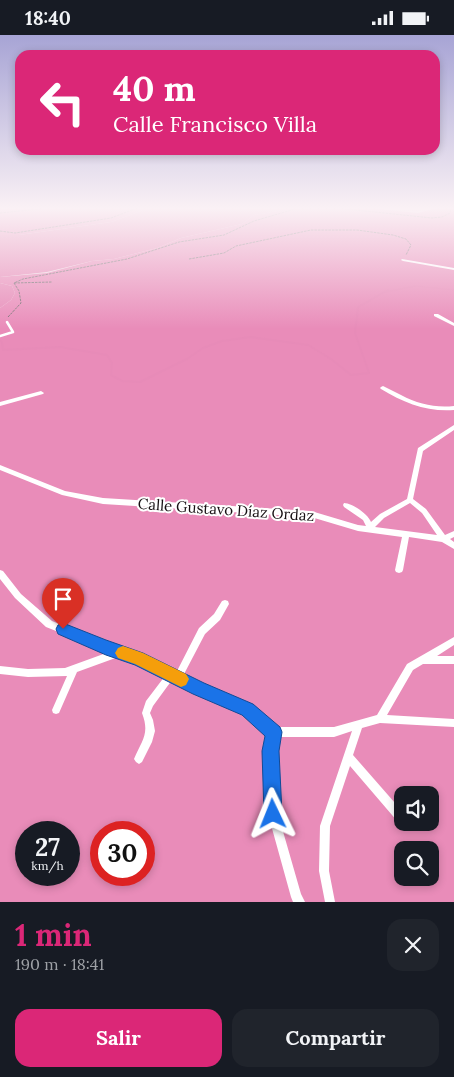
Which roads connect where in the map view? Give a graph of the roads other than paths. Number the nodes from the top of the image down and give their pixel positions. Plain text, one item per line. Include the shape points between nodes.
1 (403, 260) road end
2 (454, 269) edge
3 (436, 315) dead end
4 (7, 322) road end
5 (454, 325) edge
6 (0, 336) edge
7 (383, 388) dead end
8 (41, 393) dead end
9 (0, 404) edge
10 (454, 408) edge
11 (454, 427) edge
12 (0, 467) edge
13 (410, 500) junction
14 (346, 505) dead end
15 (370, 529) junction
16 (406, 534) junction
17 (454, 534) edge
18 (444, 539) junction
19 (454, 546) edge
20 (399, 570) dead end
21 (0, 573) edge
22 (225, 604) dead end
23 (454, 641) edge
24 (121, 652) junction
25 (421, 659) junction
26 (454, 660) edge
27 (74, 669) junction
28 (0, 670) edge
29 (175, 676) junction
30 (56, 710) dead end
31 (380, 719) junction
32 (454, 723) edge
33 (359, 725) junction
34 (274, 732) junction
35 (348, 756) junction
36 (139, 759) dead end
37 (394, 809) edge
38 (300, 902) edge
39 (330, 902) edge

1 - 2 street
3 - 5 street
4 - 6 lane via 13,332
7 - 10 street via 423,407
8 - 9 street
11 - 13 street via 420,449
12 - 15 street, Calle Gustavo Díaz Ordaz via 64,493 103,501 310,514
13 - 15 street via 382,516
13 - 18 street via 424,511
14 - 15 street via 366,518
15 - 16 street, Calle Gustavo Díaz Ordaz
16 - 18 street, Calle Gustavo Díaz Ordaz
16 - 20 street
17 - 18 street
18 - 19 street
21 - 24 street via 18,596 48,623
22 - 29 street via 202,631
23 - 25 street
24 - 27 street
24 - 29 street
25 - 26 street
25 - 31 street via 410,667
27 - 28 street via 28,673
27 - 30 street
29 - 34 street via 248,709
29 - 36 street via 149,704 146,713 151,733
31 - 32 street
31 - 33 street
33 - 34 street via 334,731
33 - 35 street
34 - 38 street via 271,751 273,814
35 - 37 street
35 - 39 street via 325,826 324,871

